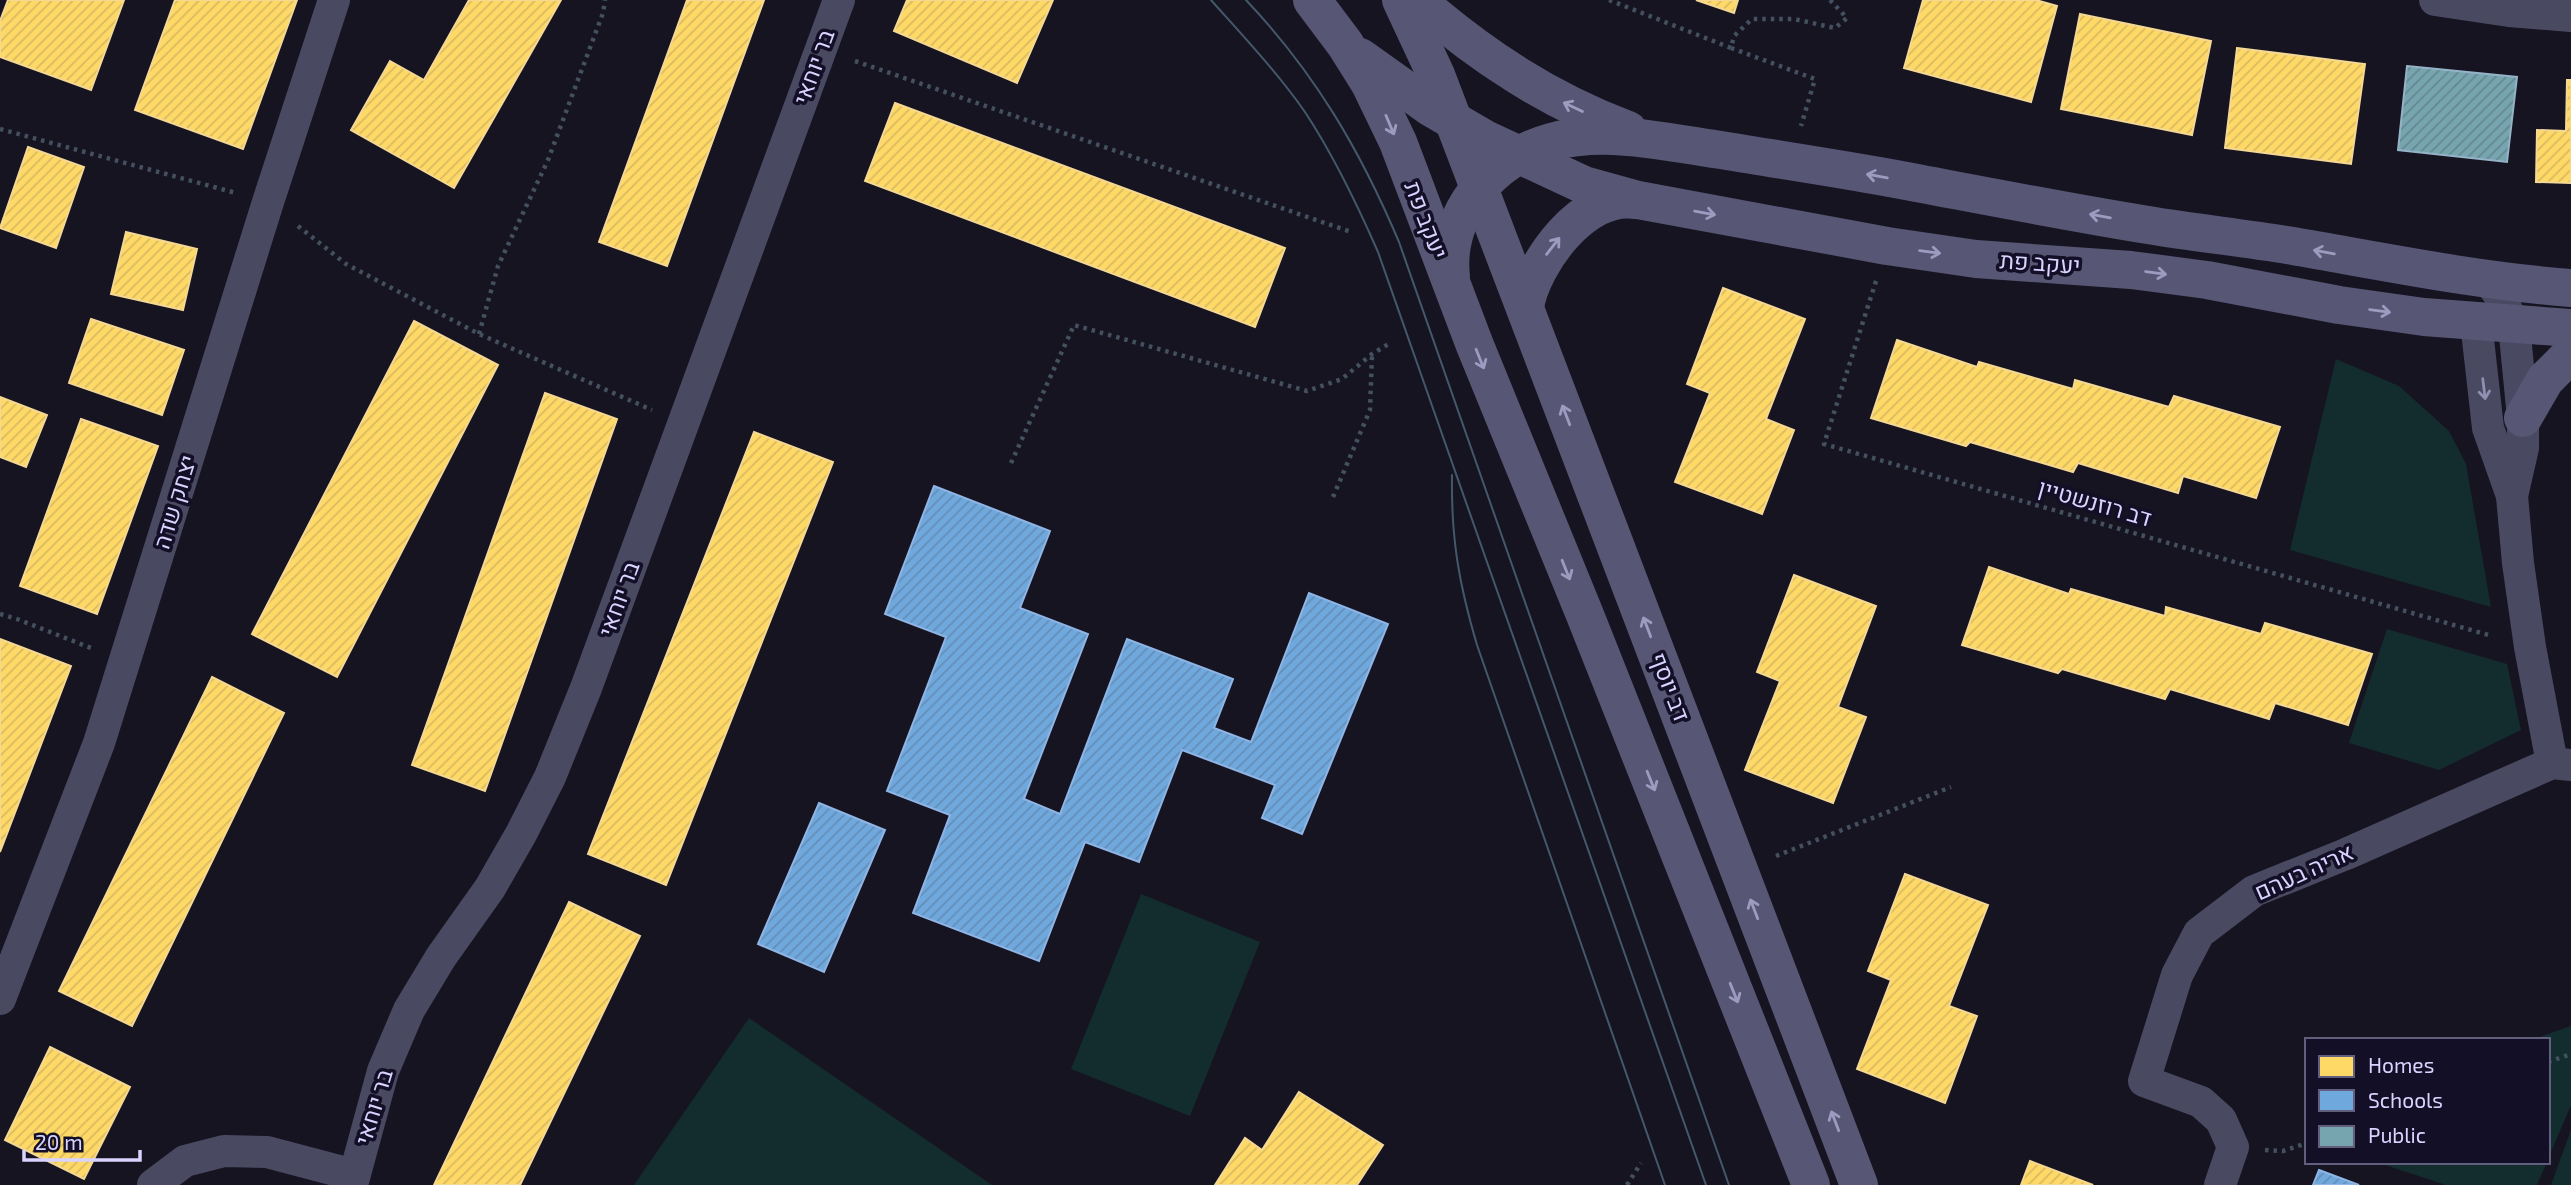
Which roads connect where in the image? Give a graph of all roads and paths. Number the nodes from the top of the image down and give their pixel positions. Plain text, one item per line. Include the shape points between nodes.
1 (334, 0) edge
2 (605, 0) edge
3 (839, 0) edge
4 (1312, 0) edge
5 (1401, 0) edge
6 (1417, 0) edge
7 (1609, 0) edge
8 (1830, 0) edge
9 (2435, 0) edge
10 (2571, 16) edge
11 (1345, 44) junction
12 (1731, 48) junction
13 (821, 49) junction
14 (1454, 122) junction
15 (0, 129) edge
16 (1660, 141) junction
17 (1518, 155) junction
18 (1791, 160) junction
19 (1478, 190) junction
20 (1638, 200) junction
21 (268, 202) junction
22 (1351, 232) dead end
23 (1879, 272) dead end
24 (2488, 279) junction
25 (2571, 288) edge
26 (1455, 296) junction
27 (1525, 307) junction
28 (2476, 321) junction
29 (2514, 325) junction
30 (2571, 328) edge
31 (479, 334) junction
32 (1391, 344) dead end
33 (1372, 354) junction
34 (2571, 355) edge
35 (2523, 418) junction
36 (683, 424) junction
37 (1010, 463) dead end
38 (2512, 496) junction
39 (1332, 497) dead end
40 (0, 614) edge
41 (2530, 647) junction
42 (125, 661) junction
43 (2561, 764) edge
44 (1951, 788) dead end
45 (1773, 857) dead end
46 (0, 999) edge
47 (2571, 1054) edge
48 (2550, 1061) edge
49 (1641, 1163) dead end
50 (353, 1180) edge
51 (153, 1185) edge
52 (1627, 1185) edge
53 (1811, 1185) edge
54 (1859, 1185) edge
55 (2220, 1185) edge

1 - 21 street, יצחק שדה
2 - 31 path via 548,160 498,266
3 - 13 street, בר יוחאי
4 - 11 main road, יעקב פת
5 - 14 main road
16 -> 6 main road via 1588,114 1526,83
7 - 12 path
8 - 12 path via 1847,18 1835,28 1794,19 1752,19 1734,36
9 - 10 street
11 - 14 main road, יעקב פת
11 -> 26 main road, יעקב פת via 1385,113
12 - 18 path via 1815,79
13 - 22 path
13 - 36 street, בר יוחאי
14 - 17 main road, יעקב פת
14 - 19 main road
15 - 21 path
16 - 17 main road, יעקב פת via 1576,138
16 - 18 main road, יעקב פת
17 - 19 main road, יעקב פת
17 - 20 main road, יעקב פת via 1584,185
24 -> 18 main road, יעקב פת via 2147,225
19 - 26 main road, יעקב פת via 1462,213 1453,238 1450,268
19 - 27 main road, דב יוסף
27 -> 20 main road via 1534,276 1566,231 1612,201
20 -> 28 main road, יעקב פת via 1887,246 2131,270 2339,305
21 - 31 path via 346,264
21 - 42 street, יצחק שדה
23 - 41 path, דב רוזנשטיין via 1824,444
24 - 25 main road, יעקב פת
24 - 29 street
26 -> 53 main road
54 -> 27 main road, דב יוסף
28 - 29 main road, יעקב פת
28 -> 38 street via 2488,428
29 - 30 main road, יעקב פת
29 - 35 street
31 - 36 path
32 - 33 path
33 - 37 path via 1342,379 1307,391 1074,326
33 - 39 path via 1370,410
34 - 35 main road via 2545,380
35 - 38 street via 2523,448
36 - 50 street, בר יוחאי via 550,777 490,888 409,1010 383,1071
38 - 41 street
40 - 42 path
41 - 43 street
42 - 46 street, יצחק שדה via 99,743
43 - 55 street, אריה בעהם via 2254,891 2199,933 2177,975 2144,1081 2201,1102 2221,1120 2233,1147
44 - 45 path
47 - 48 path
49 - 52 path
50 - 51 street, בר יוחאי via 267,1152 223,1151 185,1161

